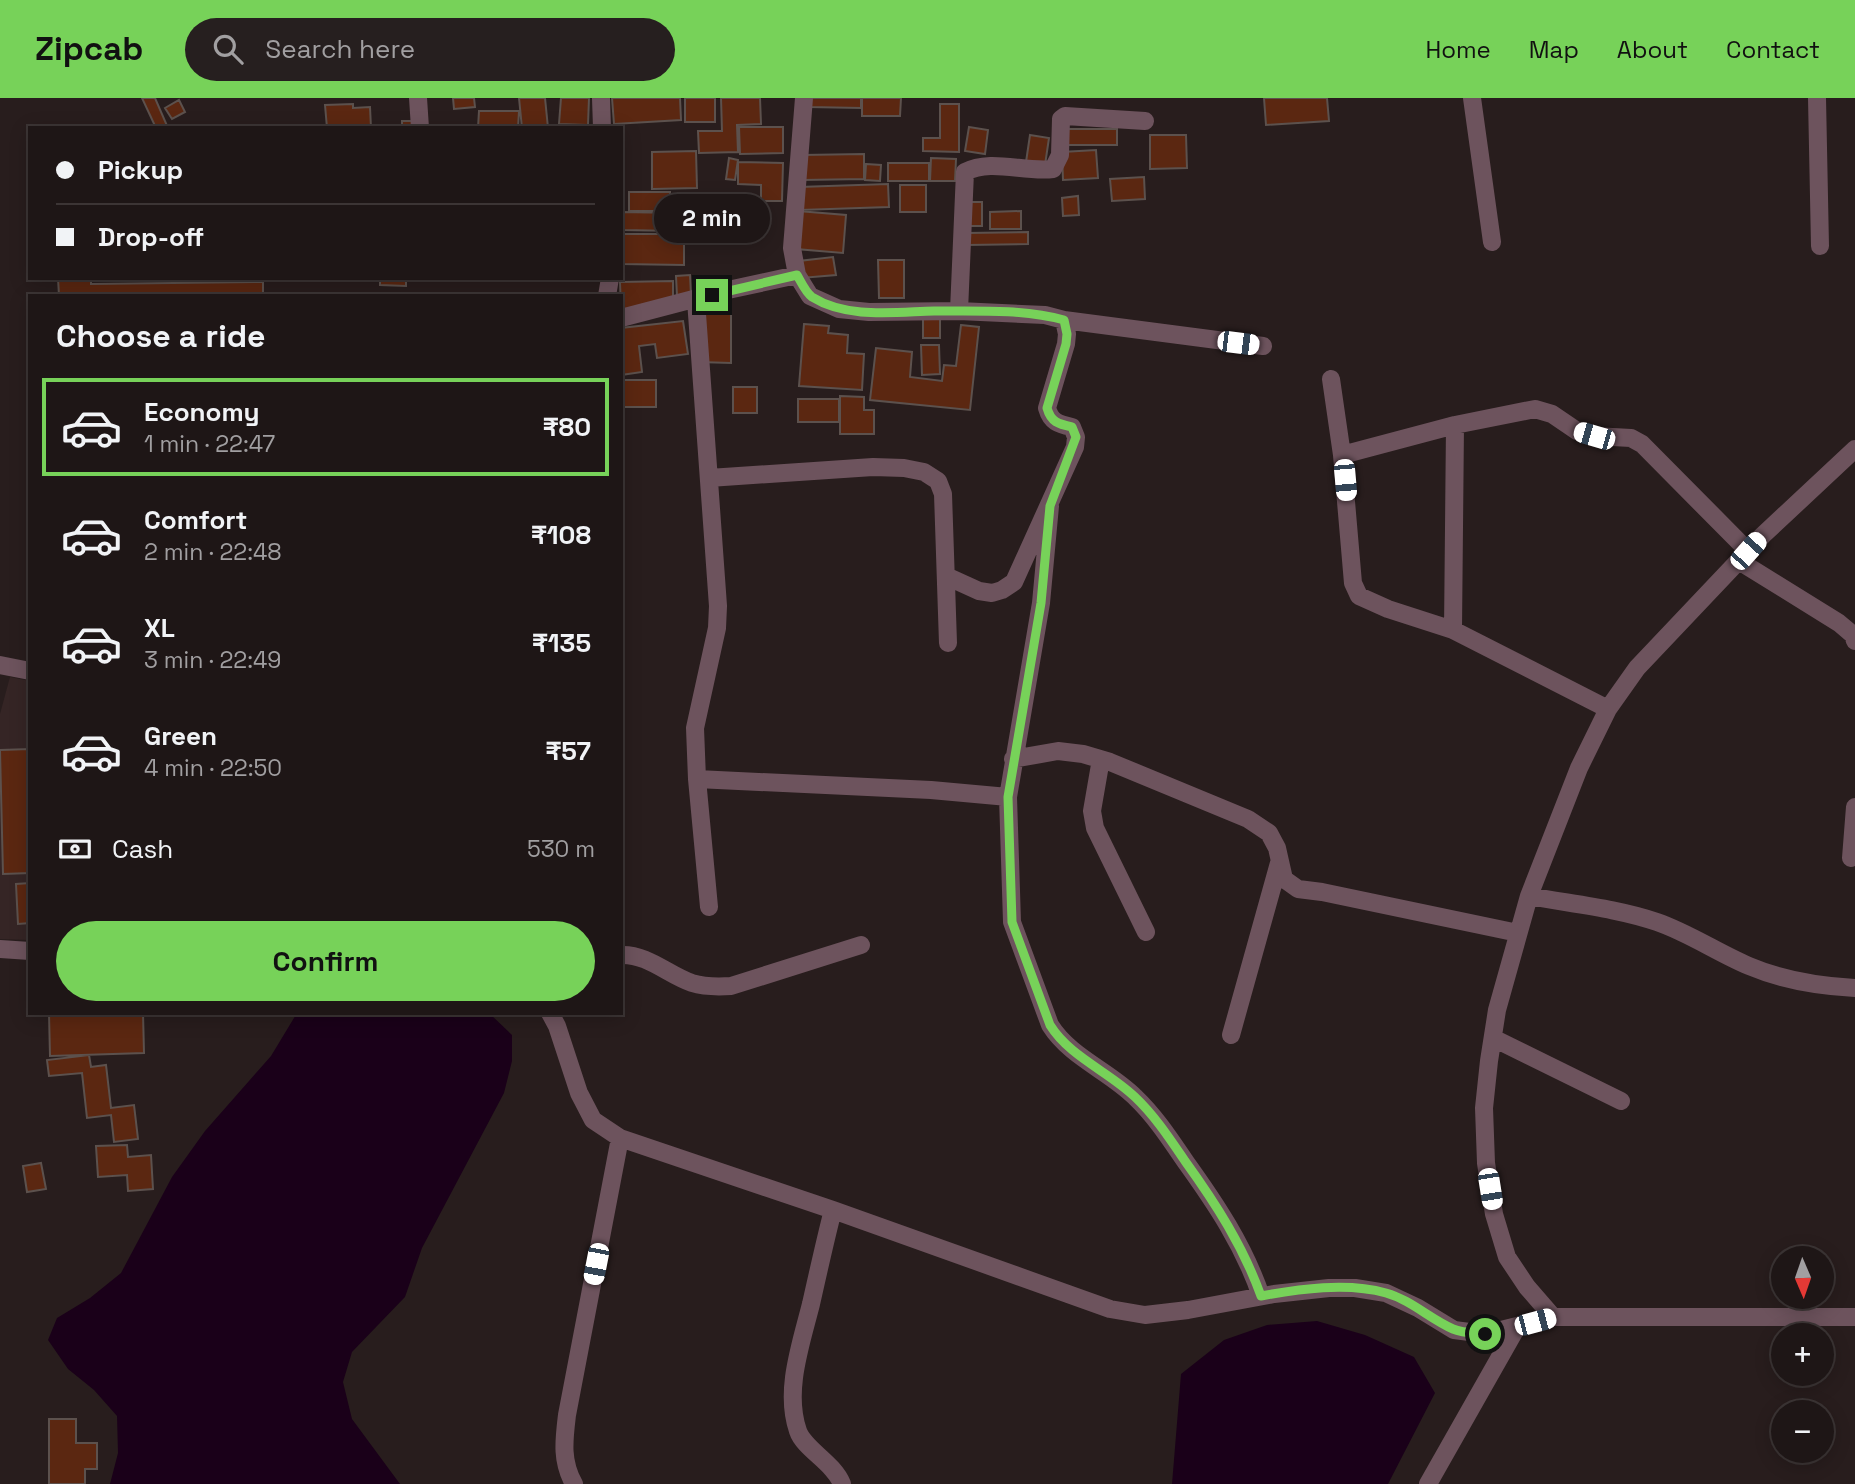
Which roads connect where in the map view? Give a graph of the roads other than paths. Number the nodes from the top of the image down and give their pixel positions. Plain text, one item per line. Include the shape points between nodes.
1 (418, 98) edge
2 (601, 98) edge
3 (804, 98) edge
4 (1472, 98) edge
5 (1817, 98) edge
6 (1145, 121) dead end
7 (420, 126) edge
8 (603, 126) edge
9 (1492, 242) dead end
10 (1820, 246) dead end
11 (797, 275) junction
12 (696, 300) junction
13 (959, 311) junction
14 (623, 318) edge
15 (1064, 320) junction
16 (1263, 346) dead end
17 (1331, 379) dead end
18 (1455, 425) junction
19 (1855, 449) edge
20 (1342, 455) junction
21 (709, 478) junction
22 (1050, 506) junction
23 (1744, 556) junction
24 (946, 576) junction
25 (1453, 631) junction
26 (1854, 637) edge
27 (948, 643) dead end
28 (0, 665) edge
29 (28, 671) edge
30 (1608, 709) junction
31 (1013, 758) junction
32 (1101, 759) junction
33 (697, 779) junction
34 (1008, 797) junction
35 (1855, 807) edge
36 (1851, 858) dead end
37 (1280, 860) junction
38 (1529, 896) junction
39 (709, 907) dead end
40 (1146, 932) dead end
41 (1518, 933) junction
42 (862, 945) dead end
43 (0, 949) edge
44 (28, 951) edge
45 (623, 955) edge
46 (1855, 988) edge
47 (551, 1015) edge
48 (1231, 1035) dead end
49 (1493, 1038) junction
50 (1621, 1101) dead end
51 (620, 1138) junction
52 (833, 1210) junction
53 (1261, 1296) junction
54 (1553, 1317) junction
55 (1855, 1317) edge
56 (1517, 1327) junction
57 (574, 1484) edge
58 (842, 1484) edge
59 (1428, 1484) edge

1 - 7 street
2 - 8 street
3 - 11 street via 792,248
4 - 9 street
5 - 10 street
6 - 13 street via 1065,116 1060,119 1060,155 1053,169 987,166 965,172
11 - 12 street
11 - 13 street via 810,296 839,309
12 - 14 street
12 - 21 street
13 - 15 street
15 - 16 street
15 - 22 street via 1066,344 1047,408 1050,418 1072,427 1076,437
17 - 20 street
18 - 20 street
18 - 23 street via 1535,409 1577,431 1631,438 1642,444
18 - 25 street
19 - 23 street
20 - 25 street via 1353,583 1359,596
21 - 24 street via 873,467 924,472 938,481 943,494
21 - 33 street via 718,606 695,728
22 - 24 street via 1014,582 992,593
22 - 31 street via 1041,603
23 - 26 street
23 - 30 street via 1637,668
24 - 27 street
25 - 30 street
28 - 29 street
30 - 38 street via 1579,768
31 - 32 street via 1058,751
31 - 34 street
32 - 37 street via 1248,820 1269,833
32 - 40 street via 1091,811 1095,828
33 - 34 street
33 - 39 street
34 - 53 street via 1012,922 1050,1025 1059,1039 1118,1081 1158,1122 1219,1209
35 - 36 street
37 - 41 street via 1284,878 1298,889
37 - 48 street
38 - 41 street
38 - 46 street via 1656,922 1786,979
41 - 49 street
42 - 45 street via 731,986 714,987 691,982 639,957
43 - 44 street
47 - 51 street via 593,1120
49 - 50 street
49 - 54 street via 1484,1108 1494,1214 1507,1257
51 - 52 street
51 - 57 street via 567,1415 563,1449
52 - 53 street via 1110,1309 1145,1315
52 - 58 street via 798,1359 793,1410 799,1435 838,1473
53 - 56 street via 1355,1289 1386,1293 1454,1330 1485,1334
54 - 55 street
54 - 56 street
56 - 59 street

